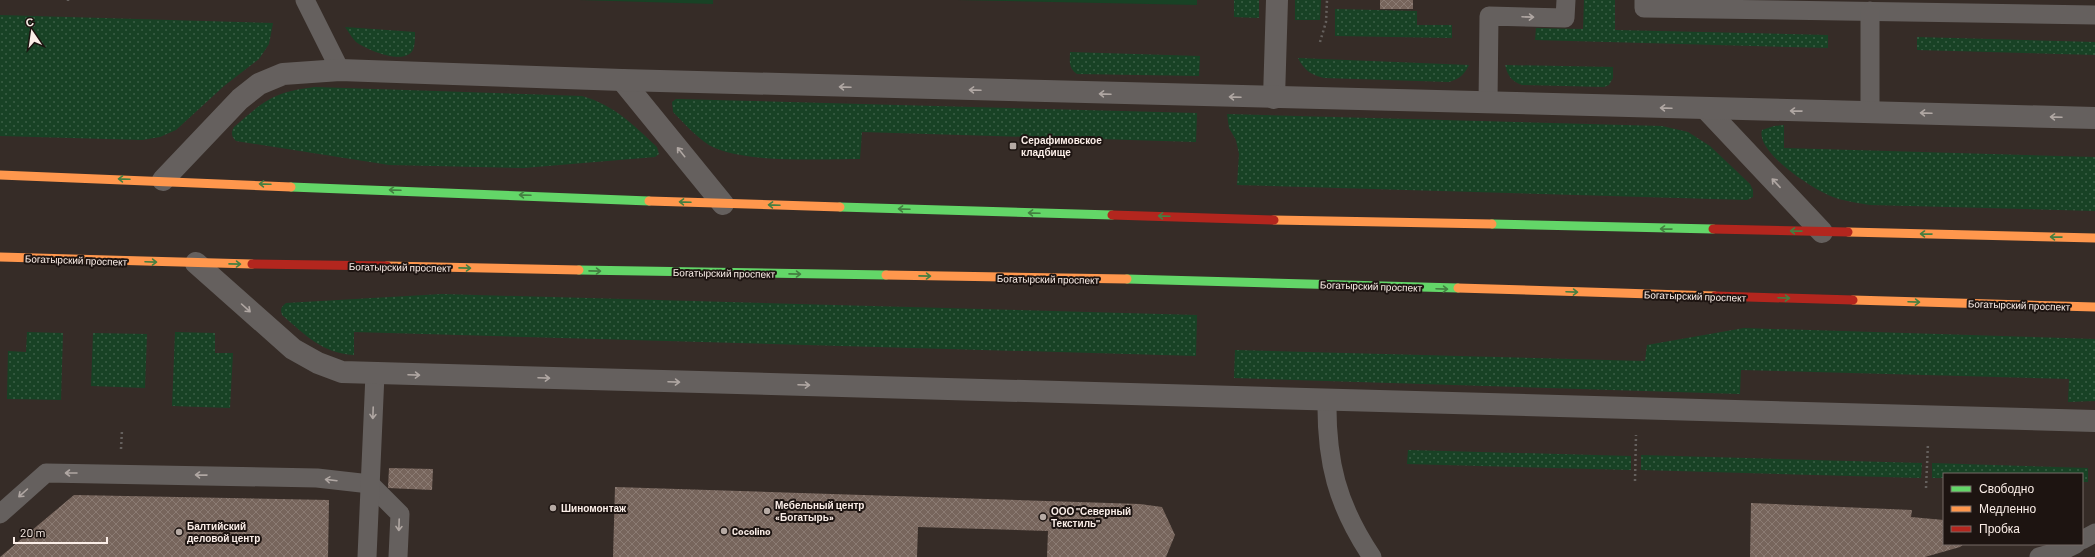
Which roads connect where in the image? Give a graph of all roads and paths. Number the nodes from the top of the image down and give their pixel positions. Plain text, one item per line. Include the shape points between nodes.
1 (305, 0) edge
2 (1277, 0) edge
3 (1327, 0) edge
4 (1566, 0) edge
5 (1644, 0) edge
6 (1870, 11) junction
7 (2095, 15) edge
8 (1320, 42) dead end
9 (340, 70) junction
10 (622, 80) junction
11 (1274, 98) junction
12 (1488, 103) junction
13 (1706, 109) junction
14 (1870, 112) junction
15 (2095, 118) edge
16 (0, 174) edge
17 (163, 180) junction
18 (724, 204) junction
19 (1822, 232) junction
20 (2095, 238) edge
21 (0, 257) edge
22 (196, 263) junction
23 (2095, 307) edge
24 (375, 374) junction
25 (1327, 399) junction
26 (1636, 408) junction
27 (1929, 416) junction
28 (2095, 421) edge
29 (1635, 481) dead end
30 (370, 484) junction
31 (1926, 488) dead end
32 (0, 514) edge
33 (2095, 533) edge
34 (2083, 539) edge
35 (2074, 545) edge
36 (367, 557) edge
37 (398, 557) edge
38 (1372, 557) edge
39 (2039, 557) edge

1 - 9 lane
2 - 11 street
3 - 8 path via 1326,22
12 -> 4 lane via 1489,16 1565,18
5 - 6 lane via 1644,8
6 - 7 lane
6 - 14 lane
9 - 10 street
9 - 17 street via 284,74 259,84 240,99
11 -> 10 street
18 -> 10 street
11 - 12 street
13 -> 12 street
14 -> 13 street
19 -> 13 street
15 -> 14 street
17 -> 16 main road
18 -> 17 main road
19 -> 18 main road
20 -> 19 main road
21 -> 22 main road, Богатырский проспект
22 -> 23 main road, Богатырский проспект via 1209,281
22 -> 24 street via 293,349 318,363 342,372
24 -> 25 street
24 -> 30 lane
25 - 26 street
25 - 38 lane via 1326,432 1333,473 1340,496 1360,540
26 - 27 street
26 - 29 path
27 - 28 street
27 - 31 path
30 -> 32 lane via 317,478 46,473
30 - 36 lane
30 -> 37 lane via 400,514
33 - 34 lane
35 - 39 lane

